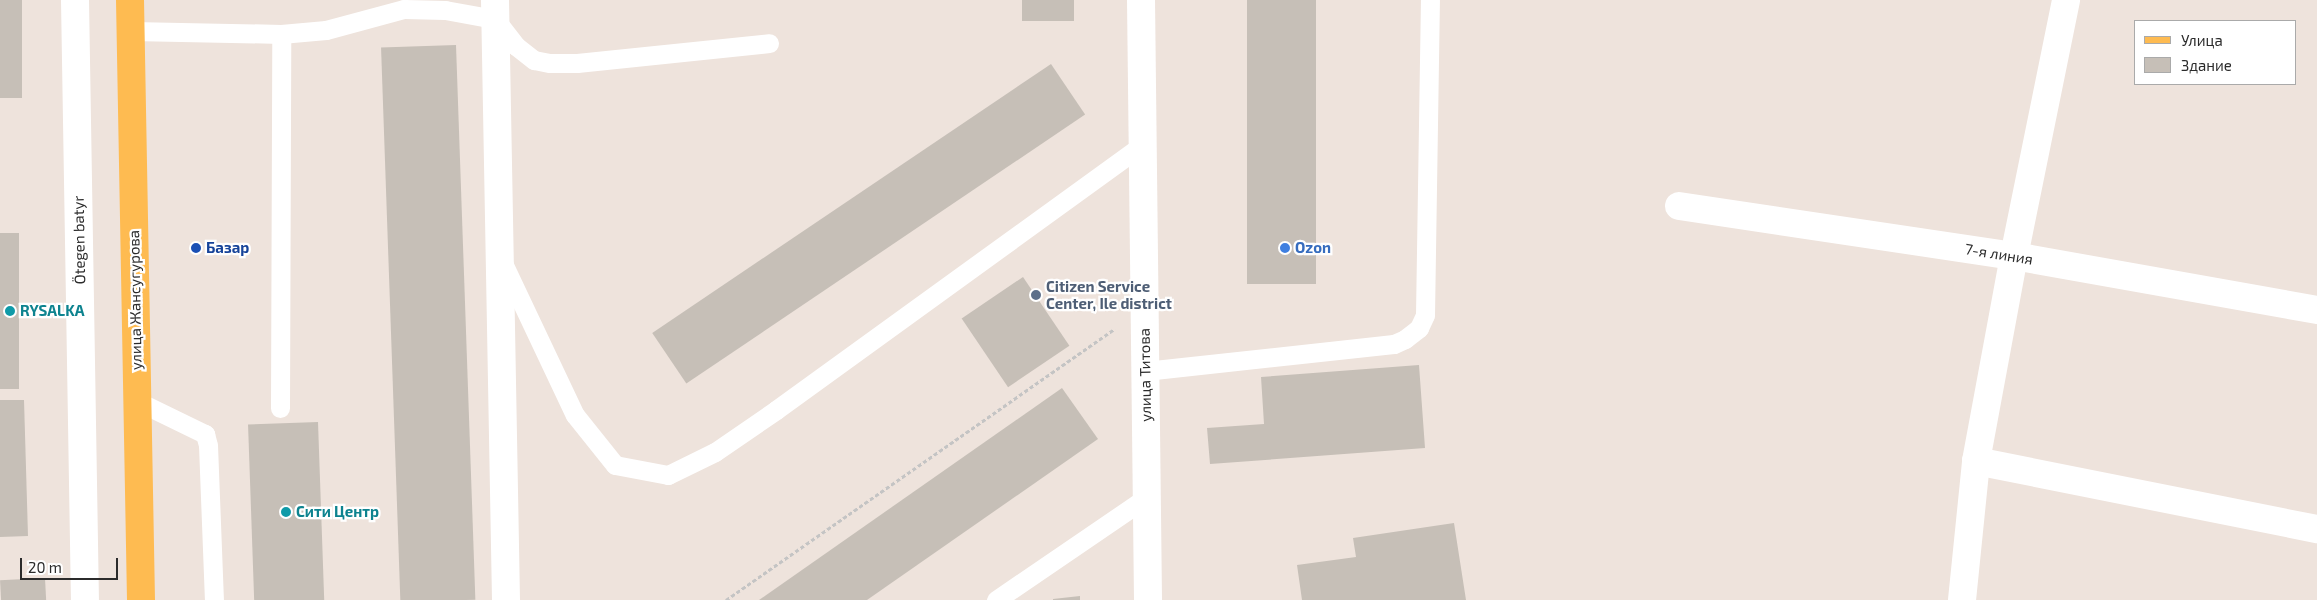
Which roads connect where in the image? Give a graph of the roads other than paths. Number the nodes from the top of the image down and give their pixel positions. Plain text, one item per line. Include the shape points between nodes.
1 (76, 0) edge
2 (130, 0) edge
3 (1141, 0) edge
4 (1430, 0) edge
5 (2066, 0) edge
6 (495, 9) edge
7 (131, 31) junction
8 (281, 34) junction
9 (769, 42) dead end
10 (1143, 144) junction
11 (1679, 206) dead end
12 (498, 253) junction
13 (2014, 256) junction
14 (2317, 310) edge
15 (1145, 371) junction
16 (137, 401) junction
17 (280, 408) dead end
18 (1976, 461) junction
19 (1146, 498) junction
20 (2317, 529) edge
21 (85, 600) edge
22 (140, 600) edge
23 (214, 600) edge
24 (506, 600) edge
25 (996, 600) edge
26 (1148, 600) edge
27 (1962, 600) edge

1 - 21 street, Ötegen batyr
2 - 7 main road, улица Жансугурова
3 - 10 street, улица Титова
4 - 15 lane via 1425,315 1419,328 1394,344
5 - 13 street
6 - 8 lane via 404,10 326,30
6 - 9 lane via 516,46 534,60 550,62 577,63
6 - 12 street
7 - 8 lane
7 - 16 main road, улица Жансугурова
8 - 17 lane
10 - 12 lane via 769,415 715,452 668,475 615,466 575,415
10 - 15 street, улица Титова
11 - 13 street, 7-я линия
12 - 24 street
13 - 14 street, 7-я линия
13 - 18 street
15 - 19 street, улица Титова
16 - 22 main road, улица Жансугурова
16 - 23 lane via 205,434
18 - 20 street
18 - 27 street
19 - 25 lane
19 - 26 street, улица Титова

